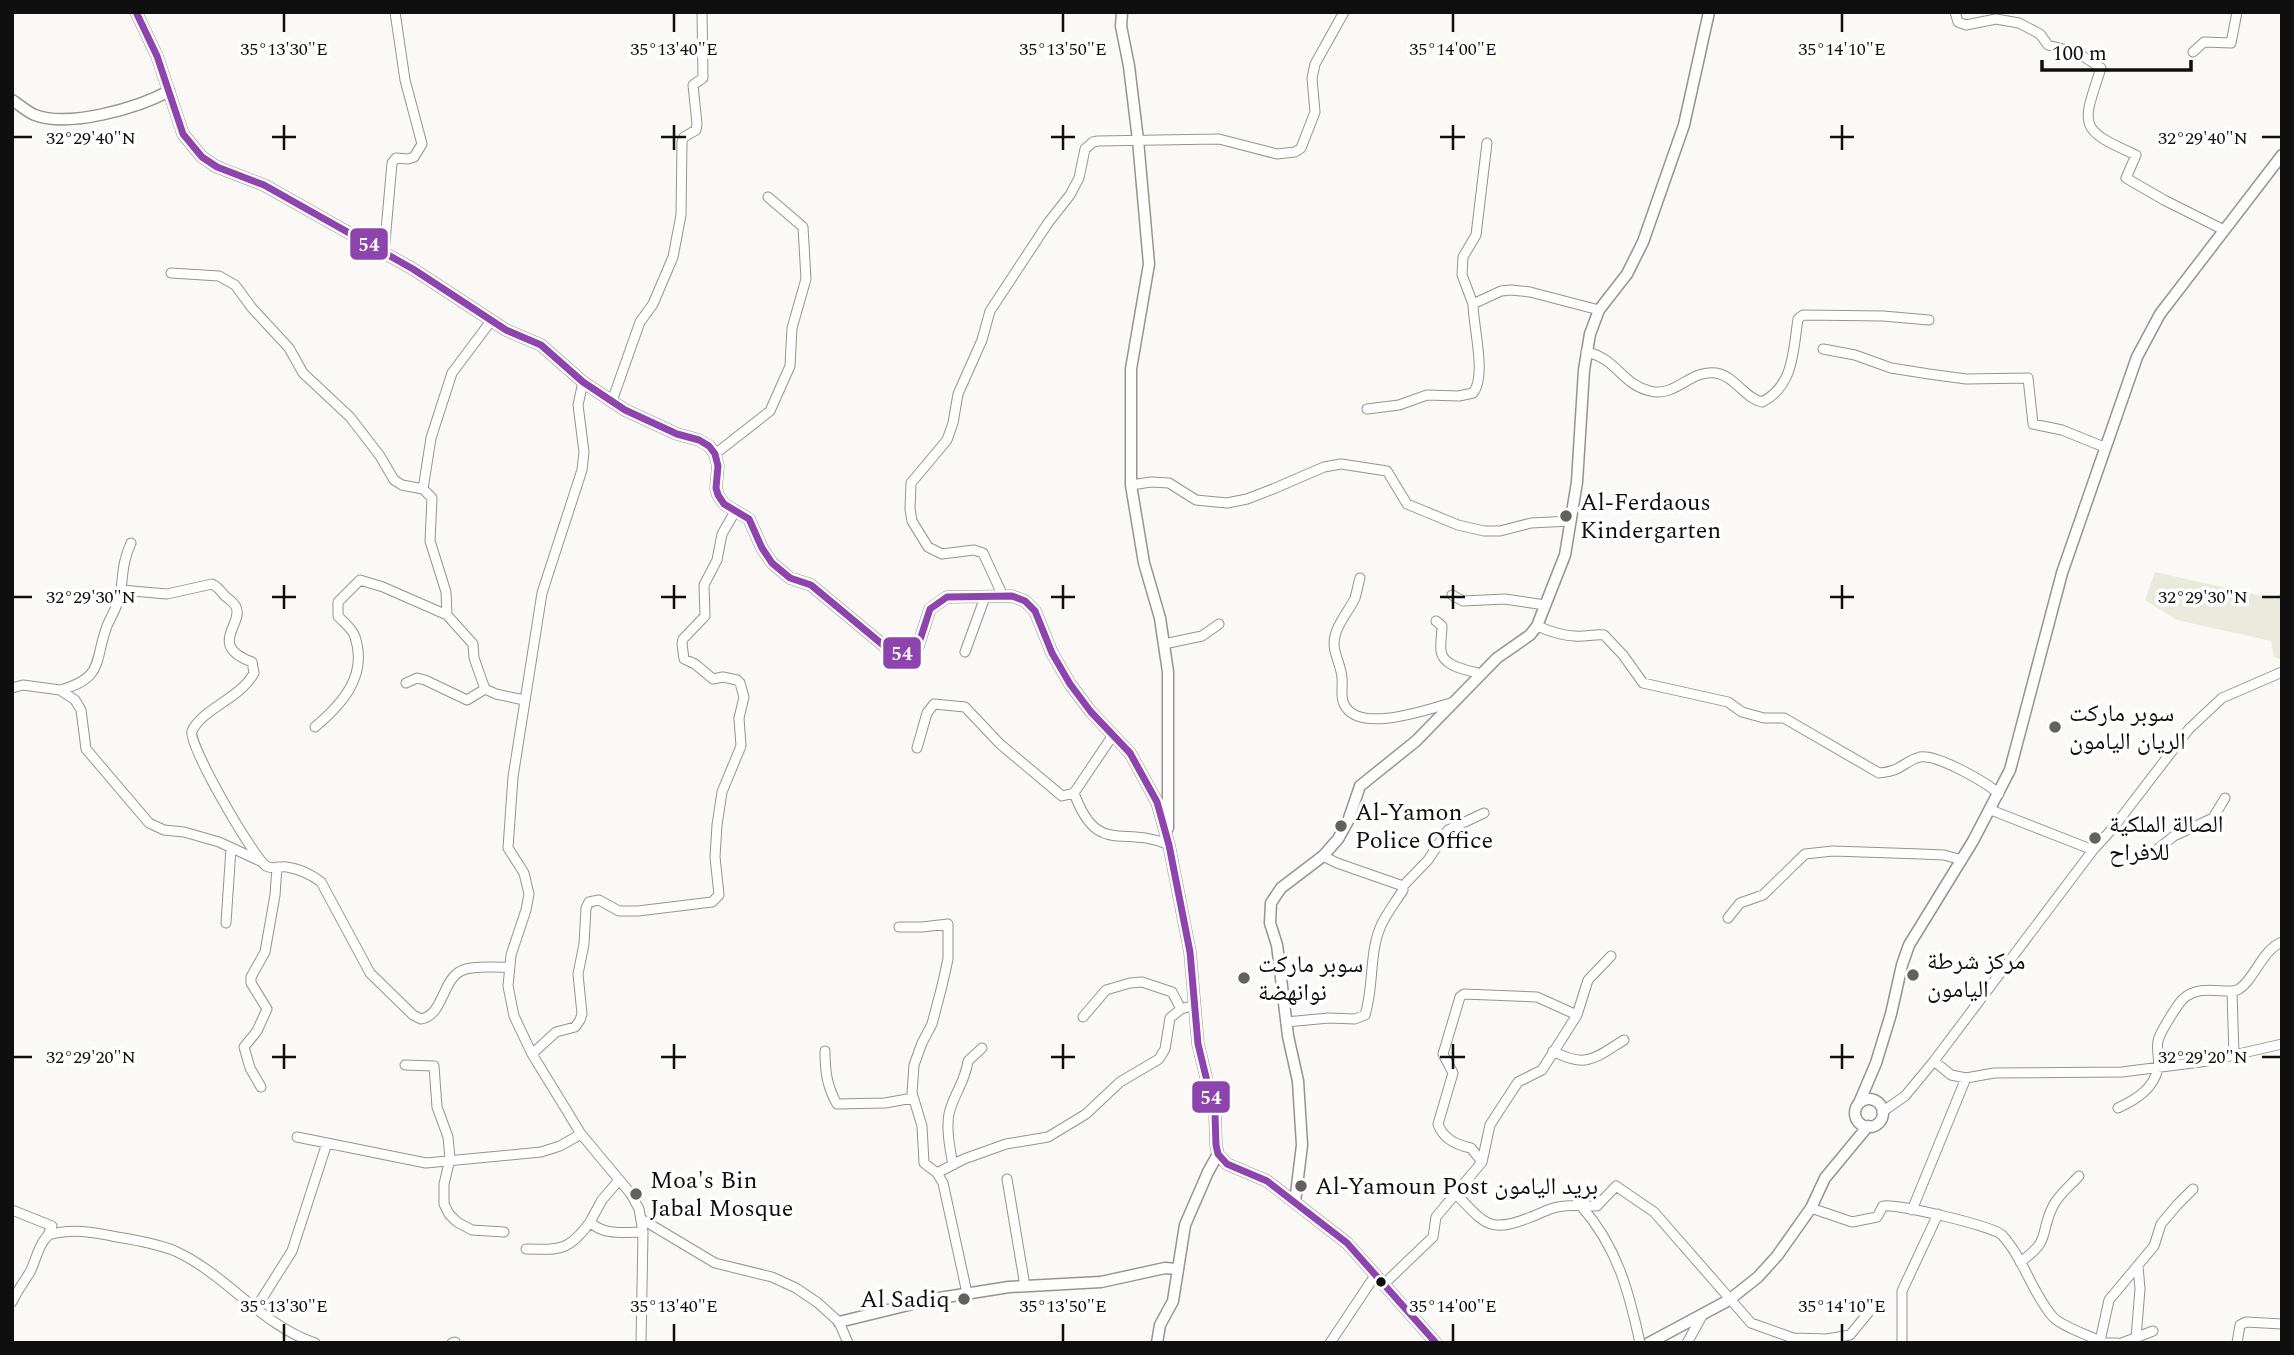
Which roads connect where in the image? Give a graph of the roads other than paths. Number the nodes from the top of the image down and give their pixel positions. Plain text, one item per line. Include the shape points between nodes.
1 (136, 12) edge
2 (395, 12) edge
3 (702, 12) edge
4 (1122, 12) edge
5 (1344, 12) edge
6 (1709, 12) edge
7 (1955, 12) edge
8 (2237, 12) edge
9 (2193, 52) dead end
10 (169, 91) junction
11 (12, 100) edge
12 (1138, 140) junction
13 (1487, 143) dead end
14 (2282, 155) edge
15 (768, 197) dead end
16 (2224, 230) junction
17 (384, 253) junction
18 (171, 273) dead end
19 (1473, 304) junction
20 (1599, 310) junction
21 (1929, 320) dead end
22 (491, 321) junction
23 (1823, 349) dead end
24 (1586, 352) junction
25 (583, 382) junction
26 (612, 401) junction
27 (1367, 409) dead end
28 (2104, 447) junction
29 (715, 454) junction
30 (1131, 485) junction
31 (423, 489) junction
32 (736, 510) junction
33 (1570, 521) junction
34 (131, 543) dead end
35 (1360, 578) dead end
36 (121, 590) junction
37 (1002, 594) junction
38 (1452, 595) dead end
39 (985, 597) junction
40 (1545, 605) junction
41 (447, 615) junction
42 (1436, 621) dead end
43 (1219, 624) dead end
44 (1537, 626) junction
45 (1164, 644) junction
46 (965, 652) dead end
47 (2282, 672) edge
48 (1480, 674) junction
49 (406, 683) dead end
50 (12, 688) edge
51 (485, 689) junction
52 (60, 690) junction
53 (524, 700) junction
54 (1454, 702) junction
55 (315, 727) dead end
56 (1113, 735) junction
57 (917, 748) dead end
58 (1074, 793) junction
59 (1999, 794) junction
60 (2225, 798) dead end
61 (1991, 810) junction
62 (1484, 813) dead end
63 (1169, 845) junction
64 (231, 848) junction
65 (2093, 850) junction
66 (2155, 852) dead end
67 (1323, 856) junction
68 (1962, 860) junction
69 (262, 861) junction
70 (277, 867) junction
71 (1403, 886) junction
72 (1728, 918) dead end
73 (226, 923) dead end
74 (900, 927) dead end
75 (2282, 942) edge
76 (1611, 956) dead end
77 (508, 967) junction
78 (2232, 992) junction
79 (1195, 1005) junction
80 (1181, 1009) junction
81 (1577, 1015) junction
82 (1083, 1017) dead end
83 (1286, 1022) junction
84 (1624, 1040) dead end
85 (2282, 1044) edge
86 (982, 1048) dead end
87 (825, 1051) dead end
88 (1553, 1051) junction
89 (532, 1054) junction
90 (2234, 1055) junction
91 (1934, 1061) junction
92 (405, 1065) dead end
93 (2158, 1067) junction
94 (1966, 1078) junction
95 (261, 1087) dead end
96 (913, 1098) junction
97 (1858, 1103) junction
98 (2118, 1108) dead end
99 (1882, 1112) junction
100 (1868, 1126) junction
101 (581, 1134) junction
102 (297, 1137) dead end
103 (327, 1143) junction
104 (1219, 1154) junction
105 (450, 1159) junction
106 (1482, 1162) junction
107 (953, 1165) junction
108 (937, 1173) junction
109 (2078, 1176) dead end
110 (1007, 1179) dead end
111 (619, 1180) junction
112 (2193, 1189) dead end
113 (1455, 1194) junction
114 (1295, 1202) junction
115 (1581, 1206) junction
116 (1811, 1208) junction
117 (12, 1210) edge
118 (1912, 1210) junction
119 (1938, 1214) junction
120 (643, 1220) junction
121 (590, 1222) junction
122 (61, 1228) dead end
123 (504, 1232) dead end
124 (643, 1232) junction
125 (48, 1235) junction
126 (526, 1249) dead end
127 (2020, 1262) junction
128 (2138, 1266) junction
129 (1177, 1269) junction
130 (1376, 1273) junction
131 (1385, 1283) junction
132 (1024, 1286) junction
133 (967, 1293) junction
134 (1729, 1300) junction
135 (12, 1302) edge
136 (1873, 1307) dead end
137 (256, 1308) junction
138 (1703, 1314) junction
139 (839, 1322) junction
140 (2282, 1324) edge
141 (2152, 1331) dead end
142 (2136, 1338) junction
143 (2100, 1342) edge
144 (316, 1343) edge
145 (641, 1343) edge
146 (848, 1343) edge
147 (1157, 1343) edge
148 (1330, 1343) edge
149 (1436, 1343) edge
150 (1640, 1343) edge
151 (1649, 1343) edge
152 (1687, 1343) edge
153 (1902, 1343) edge
154 (2120, 1343) edge
155 (2237, 1343) edge

1 - 10 street
2 - 17 street via 405,80 422,141 414,157 396,158 391,164
3 - 26 street via 703,78 693,85 696,130 682,142 677,243 663,283 640,322
4 - 12 street
5 - 12 street via 1315,64 1315,112 1301,148 1295,152 1278,154 1219,139
6 - 20 street via 1684,125 1643,242 1627,274
7 - 16 street via 1957,21 1966,25 1996,19 2019,23 2040,34 2048,45 2078,53 2101,68 2087,110 2088,124 2101,140 2136,155 2126,178
8 - 9 street via 2231,43 2204,42
10 - 11 street via 103,115 57,118 34,115
10 - 17 street via 183,134 202,158 264,185
12 - 30 street via 1149,264 1131,369
12 - 37 street via 1093,142 1085,149 1070,195 990,311 958,394 947,439 911,483 912,521 928,547 942,554 984,553
13 - 19 street via 1476,235 1463,257 1462,275
14 - 16 street
15 - 29 street via 803,227 806,279 792,328 790,366 771,411
16 - 28 street via 2147,335
17 - 22 street
18 - 31 street via 219,276 235,285 289,348 303,373 350,417 394,480
19 - 20 street via 1511,290
19 - 27 street via 1479,373 1473,393 1427,394 1399,405
20 - 24 street
21 - 24 street via 1803,315 1798,319 1788,376 1775,394 1762,402 1718,373 1695,376 1668,392 1651,392 1629,382 1605,358
22 - 25 street via 541,345
22 - 31 street via 452,373 431,438
23 - 28 street via 1929,374 1966,379 2028,378 2033,424
24 - 33 street
25 - 26 street
25 - 53 street via 578,405 582,470 542,593
26 - 29 street via 648,421 699,440
28 - 59 street via 2047,625 2018,746
29 - 32 street via 718,495
30 - 33 street via 1169,482 1196,500 1227,503 1278,488 1324,467 1349,465 1385,470 1407,504 1469,528 1492,532
30 - 45 street
31 - 41 street via 432,498 430,541 446,592
32 - 39 street via 749,519 776,567 811,585 895,653 918,646 927,614 941,600
32 - 89 street via 704,585 705,616 682,643 684,659 713,679 737,680 744,697 739,718 741,746 720,803 715,858 719,895 712,902 638,911 620,911 599,900 589,902 578,974 580,1020 575,1027 556,1032
33 - 40 street via 1562,564
34 - 36 street via 123,563
35 - 54 street via 1334,644 1346,709 1364,719 1409,715
36 - 52 street via 97,665 79,683
36 - 69 street via 167,594 212,584 236,604 231,646 239,657 252,662 254,673 241,691 194,727 191,737 217,790
37 - 39 street
37 - 56 street via 1017,597 1032,608 1070,684
38 - 40 street via 1463,601 1505,599
39 - 46 street
40 - 44 street
41 - 51 street via 473,644
41 - 55 street via 360,580 338,603 338,616 355,635 357,678 343,700
42 - 48 street via 1442,626 1443,658
43 - 45 street via 1202,636
44 - 48 street
44 - 59 street via 1559,635 1604,635 1643,683 1728,702 1764,718 1784,718 1879,773 1894,772 1918,757 1931,757 1985,782
45 - 63 street
47 - 65 street via 2222,698 2189,729
48 - 54 street
49 - 51 street via 425,680 467,700
50 - 52 street
51 - 53 street
52 - 64 street via 79,704 86,749 149,823
53 - 77 street via 507,843 524,873 529,894
54 - 67 street via 1416,741 1360,786 1343,830
56 - 58 street
56 - 63 street via 1134,760 1157,802
57 - 58 street via 934,704 965,707 1050,787 1062,796
58 - 63 street via 1092,827 1106,834 1157,839
59 - 61 street
60 - 66 street via 2213,818 2174,836
61 - 65 street
61 - 68 street
62 - 71 street via 1448,830
63 - 79 street via 1190,952
64 - 69 street
64 - 73 street
65 - 91 street
67 - 71 street
67 - 83 street via 1281,888 1270,909
68 - 72 street via 1833,851 1805,854 1763,895 1740,903
68 - 97 street via 1907,950 1876,1063
69 - 70 street
70 - 77 street via 292,868 321,882 370,973 416,1018 431,1015 459,972
70 - 95 street via 267,944 251,977 267,1009 244,1047
71 - 83 street via 1380,929 1365,1015
74 - 96 street via 948,924 948,959 932,1024 914,1065
75 - 78 street via 2266,955 2241,989
76 - 81 street via 1588,980
77 - 89 street via 511,1006
78 - 90 street
78 - 93 street via 2210,989 2183,999 2158,1039
79 - 80 street
79 - 104 street
80 - 82 street via 1172,992 1142,982 1106,990
80 - 107 street via 1170,1018 1159,1059 1120,1082 1086,1114 1048,1136 1006,1144
81 - 88 street
81 - 106 street via 1537,997 1460,997 1443,1054 1453,1073 1438,1124 1445,1138 1471,1148
83 - 114 street via 1298,1081 1302,1145
84 - 88 street via 1588,1062
85 - 90 street
86 - 107 street via 968,1061 948,1115
87 - 96 street via 825,1071 837,1104
88 - 106 street via 1542,1070 1518,1082 1490,1125
89 - 101 street
90 - 93 street
91 - 94 street via 1951,1075
91 - 99 street via 1905,1096
92 - 105 street via 434,1066 437,1107
93 - 94 street
93 - 98 street via 2153,1082 2141,1095
94 - 118 street
96 - 108 street via 922,1126 924,1163
97 - 99 street via 1875,1101
97 - 100 street via 1857,1120
99 - 100 street via 1880,1120
100 - 116 street via 1825,1178
101 - 105 street via 541,1152
101 - 111 street
102 - 103 street
103 - 105 street via 418,1162
103 - 137 street via 292,1251
104 - 114 street via 1227,1164 1266,1181
104 - 129 street via 1188,1218
105 - 123 street via 444,1184 449,1214 471,1230
106 - 113 street
107 - 108 street
108 - 133 street
109 - 127 street via 2053,1207 2045,1237 2035,1252
110 - 132 street
111 - 120 street via 636,1201
111 - 121 street
112 - 128 street via 2161,1224 2154,1246
113 - 115 street via 1498,1227 1557,1207
113 - 131 street via 1436,1217 1433,1237
114 - 130 street via 1347,1242
115 - 134 street via 1597,1206 1616,1186 1654,1212
115 - 150 street via 1618,1262
116 - 118 street via 1852,1222 1877,1217 1888,1205
116 - 134 street via 1766,1270
117 - 125 street via 52,1226
118 - 119 street
119 - 127 street via 1997,1231
119 - 153 street via 1902,1291
120 - 124 street
120 - 139 street via 715,1263 796,1288
121 - 124 street via 606,1231
121 - 126 street via 574,1241 557,1250
122 - 125 street
124 - 145 street
125 - 135 street
125 - 137 street via 67,1230 95,1232 175,1251
127 - 143 street via 2054,1319
128 - 142 street
128 - 143 street via 2109,1300
129 - 132 street via 1101,1282
129 - 147 street via 1173,1301 1160,1325
130 - 131 street
130 - 148 street
131 - 149 street
132 - 133 street
133 - 139 street
134 - 136 street via 1751,1323 1793,1338 1850,1335
134 - 138 street
137 - 144 street
138 - 151 street
138 - 152 street
139 - 146 street
140 - 155 street via 2246,1322 2240,1325
141 - 142 street
142 - 154 street
143 - 154 street

